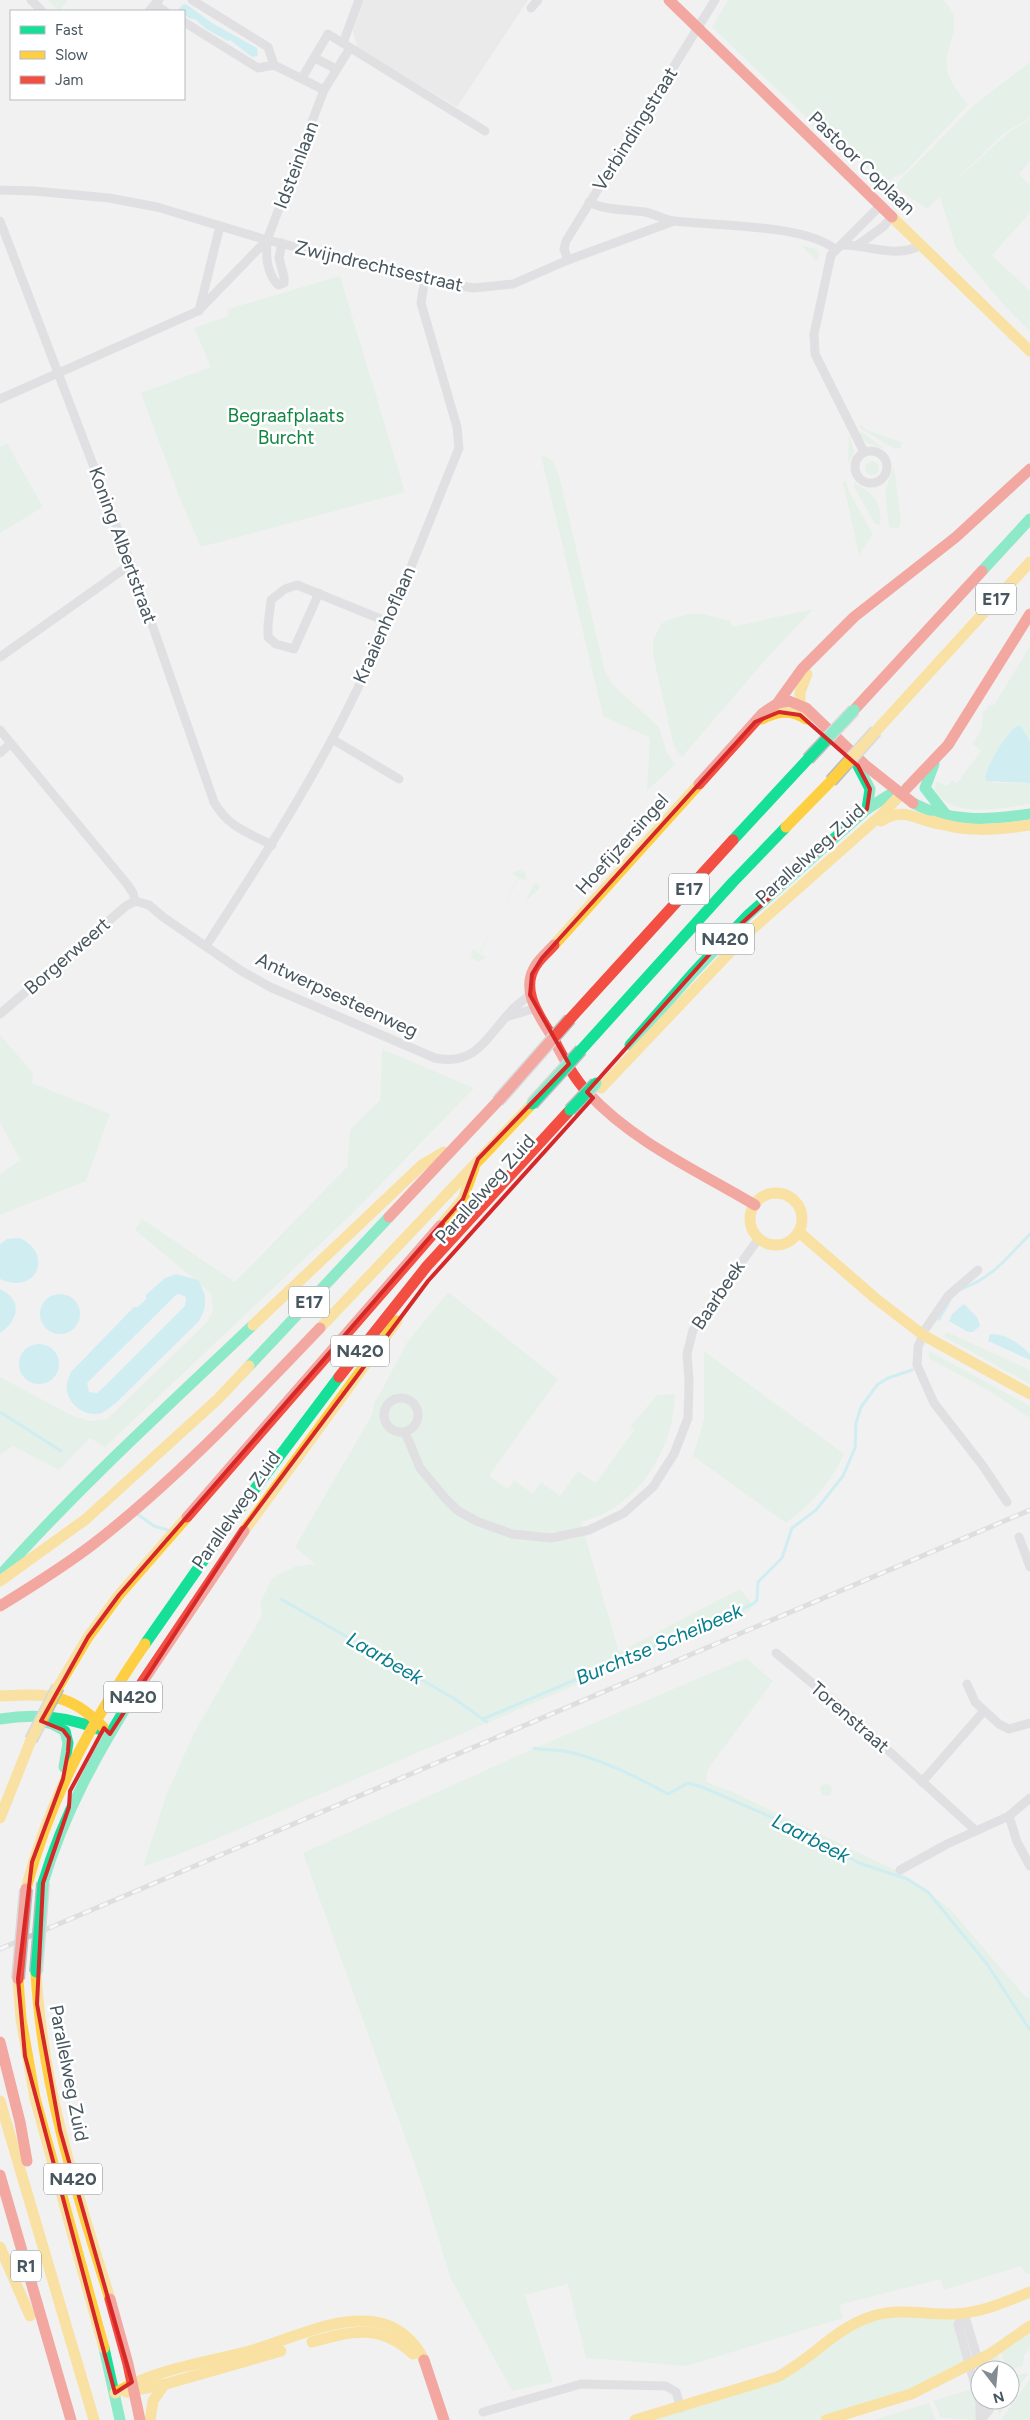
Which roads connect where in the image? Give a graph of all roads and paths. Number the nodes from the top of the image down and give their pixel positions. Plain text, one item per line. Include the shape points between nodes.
1 (31, 0) edge
2 (192, 0) edge
3 (359, 0) edge
4 (538, 0) edge
5 (670, 0) edge
6 (715, 0) edge
7 (531, 8) dead end
8 (41, 10) edge
9 (185, 23) edge
10 (698, 28) junction
11 (346, 45) junction
12 (315, 58) junction
13 (274, 65) junction
14 (336, 69) junction
15 (302, 78) junction
16 (324, 90) junction
17 (485, 131) dead end
18 (0, 190) edge
19 (589, 202) junction
20 (881, 205) junction
21 (892, 216) junction
22 (0, 221) edge
23 (674, 221) junction
24 (220, 226) junction
25 (267, 240) junction
26 (282, 243) junction
27 (858, 245) junction
28 (921, 245) junction
29 (839, 247) junction
30 (568, 260) junction
31 (426, 278) junction
32 (198, 311) junction
33 (1030, 351) edge
34 (58, 373) junction
35 (0, 399) edge
36 (864, 452) dead end
37 (1030, 469) edge
38 (1030, 520) edge
39 (1030, 562) edge
40 (131, 564) junction
41 (319, 593) junction
42 (1030, 614) edge
43 (388, 622) junction
44 (0, 656) edge
45 (813, 660) junction
46 (779, 702) junction
47 (799, 703) junction
48 (800, 715) junction
49 (755, 722) junction
50 (0, 730) edge
51 (332, 739) junction
52 (10, 744) junction
53 (0, 753) edge
54 (938, 756) junction
55 (858, 766) junction
56 (399, 779) dead end
57 (895, 796) junction
58 (867, 810) junction
59 (1030, 814) edge
60 (943, 820) junction
61 (1030, 825) edge
62 (861, 831) junction
63 (272, 845) junction
64 (135, 901) junction
65 (206, 946) junction
66 (530, 995) junction
67 (536, 1008) junction
68 (0, 1014) edge
69 (505, 1017) junction
70 (599, 1086) junction
71 (574, 1112) junction
72 (463, 1141) junction
73 (478, 1159) junction
74 (755, 1205) junction
75 (799, 1232) junction
76 (759, 1238) junction
77 (978, 1270) dead end
78 (924, 1331) junction
79 (1030, 1394) edge
80 (405, 1432) dead end
81 (1007, 1502) dead end
82 (1019, 1537) dead end
83 (1030, 1566) edge
84 (0, 1576) edge
85 (0, 1581) edge
86 (0, 1606) edge
87 (776, 1653) dead end
88 (129, 1670) junction
89 (967, 1684) dead end
90 (0, 1696) edge
91 (80, 1705) junction
92 (984, 1711) junction
93 (23, 1714) junction
94 (0, 1719) edge
95 (1030, 1723) edge
96 (96, 1725) junction
97 (110, 1734) junction
98 (63, 1779) junction
99 (922, 1782) junction
100 (1030, 1798) edge
101 (69, 1807) junction
102 (1009, 1816) junction
103 (0, 1818) edge
104 (976, 1830) junction
105 (1030, 1866) edge
106 (900, 1870) dead end
107 (0, 2042) edge
108 (0, 2101) edge
109 (0, 2175) edge
110 (0, 2247) edge
111 (45, 2249) junction
112 (1030, 2292) edge
113 (964, 2314) junction
114 (1030, 2326) edge
115 (52, 2355) junction
116 (968, 2367) edge
117 (970, 2377) edge
118 (166, 2384) junction
119 (133, 2387) junction
120 (115, 2393) junction
121 (680, 2408) junction
122 (989, 2410) edge
123 (483, 2412) dead end
124 (70, 2420) edge
125 (94, 2420) edge
126 (120, 2420) edge
127 (140, 2420) edge
128 (150, 2420) edge
129 (436, 2420) edge
130 (444, 2420) edge
131 (635, 2420) edge
132 (826, 2420) edge
133 (981, 2420) edge

1 - 8 street
2 - 13 street via 268,47
3 - 11 street, Idsteinlaan
4 - 7 street
5 - 10 main road, Pastoor Coplaan
6 - 10 street, Verbindingstraat
9 - 13 street via 258,68
10 - 19 street, Verbindingstraat
10 - 20 main road, Pastoor Coplaan
11 - 12 street via 328,34
11 - 14 street, Idsteinlaan
11 - 17 street
12 - 14 street
12 - 15 street
13 - 15 street
14 - 16 street, Idsteinlaan
15 - 16 street
16 - 25 street, Idsteinlaan
18 - 24 street, Zwijndrechtsestraat via 109,198 157,207
19 - 23 street, Zwijndrechtsestraat via 647,212
19 - 30 street, Verbindingstraat via 566,241 564,249
20 - 21 main road, Pastoor Coplaan
20 - 29 street
21 - 27 street
21 - 28 main road, Pastoor Coplaan
22 - 34 street, Koning Albertstraat
23 - 29 street, Zwijndrechtsestraat via 802,235
23 - 30 street, Zwijndrechtsestraat
24 - 25 street, Zwijndrechtsestraat
24 - 32 street
25 - 26 street, Zwijndrechtsestraat
25 - 26 street, Zwijndrechtsestraat via 266,260 278,285 284,283 279,258
25 - 32 street
26 - 31 street, Zwijndrechtsestraat
27 - 28 street, Zwijndrechtsestraat via 897,252 910,252
27 - 29 street, Zwijndrechtsestraat
28 - 33 main road, Pastoor Coplaan
29 - 36 street via 826,271 814,334 815,354
30 - 31 street, Zwijndrechtsestraat via 513,284 474,288
31 - 43 street, Kraaienhoflaan via 422,303 457,427 459,448
32 - 34 street
34 - 35 street
34 - 40 street, Koning Albertstraat
37 - 45 main road, Hoefijzersingel via 956,537 854,617
38 - 72 main road, E17, bridge via 570,1019
39 - 73 main road, E17, bridge via 831,781 733,882
40 - 44 street
40 - 63 street, Koning Albertstraat via 214,802 222,816
41 - 41 street via 297,585 285,589 271,600 268,637 276,644 294,649
41 - 43 street
42 - 54 main road
43 - 51 street, Kraaienhoflaan
45 - 46 main road, Hoefijzersingel via 802,669
45 - 47 main road via 802,682
46 - 47 main road
46 - 49 main road, Hoefijzersingel via 771,705
47 - 48 main road
47 - 57 main road
48 - 49 main road, Hoefijzersingel via 779,712
48 - 55 main road
49 - 66 main road, Hoefijzersingel via 542,958 532,974
50 - 52 street
51 - 56 street
51 - 63 street, Kraaienhoflaan
52 - 53 street
52 - 64 street via 127,884 134,893
54 - 57 main road
54 - 60 main road via 925,788 928,797 943,808
55 - 57 main road
55 - 58 main road via 870,789
57 - 58 main road, Parallelweg Zuid / N420
57 - 60 main road
57 - 62 main road, Parallelweg Zuid / N420
58 - 70 main road, Parallelweg Zuid / N420 via 723,940
59 - 60 main road
60 - 61 main road via 983,831
60 - 62 main road via 932,824 912,814 897,812
62 - 70 main road, Parallelweg Zuid / N420 via 750,931
63 - 65 street, Kraaienhoflaan
64 - 65 street, Antwerpsesteenweg via 149,904
64 - 68 street, Borgerweert
65 - 69 street, Antwerpsesteenweg via 270,987 435,1058 449,1061 468,1056
66 - 67 main road
66 - 69 street, Antwerpsesteenweg
67 - 69 street
67 - 74 main road via 581,1084 599,1104 641,1136
70 - 71 main road, Parallelweg Zuid / N420, bridge
71 - 88 main road, Parallelweg Zuid / N420 via 426,1267 228,1524
71 - 97 main road, Parallelweg Zuid / N420 via 428,1280 313,1432 213,1573
72 - 84 main road via 422,1165 132,1440 37,1534
72 - 85 main road, E17 via 218,1399 86,1519
73 - 86 main road, E17 via 213,1438 102,1537
73 - 103 main road, bridge via 463,1198 163,1543 88,1637 31,1740
74 - 75 main road via 772,1193 793,1199 801,1212
74 - 76 main road via 750,1220
75 - 76 main road via 790,1241 778,1244
75 - 78 main road via 882,1305
76 - 80 street, Baarbeek via 692,1330 687,1354 688,1418 674,1454 653,1487 624,1513 589,1530 551,1538 512,1534 457,1510 444,1498 420,1468
77 - 78 street via 948,1296
78 - 79 main road via 968,1362
78 - 81 street via 918,1347 917,1364 934,1403
82 - 83 street
87 - 99 street, Torenstraat
88 - 91 main road via 100,1697
88 - 96 main road, Parallelweg Zuid / N420
89 - 92 street via 975,1702
90 - 91 main road via 43,1696
91 - 96 main road
92 - 95 street via 1009,1729
92 - 99 street
93 - 94 main road
93 - 96 main road
93 - 98 main road via 52,1723 64,1730 69,1738
96 - 97 main road
96 - 98 main road, Parallelweg Zuid / N420
96 - 101 main road via 99,1736 70,1791
97 - 101 main road, Parallelweg Zuid / N420
98 - 120 main road, Parallelweg Zuid / N420, bridge via 39,1836 26,1889 18,1979 25,2056
99 - 104 street, Torenstraat
100 - 102 street
101 - 119 main road, Parallelweg Zuid / N420, bridge via 44,1883 36,1972 37,2004 50,2091 78,2199 107,2285
102 - 104 street
102 - 105 street via 1017,1842
104 - 106 street
107 - 111 main road via 20,2122
108 - 111 main road, R1
109 - 115 main road, R1
110 - 115 main road via 33,2324
111 - 125 main road, R1
112 - 113 main road via 1002,2304
113 - 116 street
113 - 121 main road via 911,2310 871,2316 836,2333 799,2365 781,2375
114 - 116 main road
115 - 124 main road, R1
116 - 117 street via 959,2372
116 - 132 main road via 911,2394
118 - 119 main road
118 - 128 main road via 156,2391
118 - 129 main road via 348,2332 378,2332 398,2341 415,2356
119 - 120 main road
119 - 127 main road, Parallelweg Zuid / N420
119 - 130 main road via 339,2325 369,2321 395,2328 419,2350 430,2373
120 - 126 main road, N420
121 - 123 street via 676,2392 666,2386 600,2383 581,2384
121 - 131 main road
122 - 133 street

